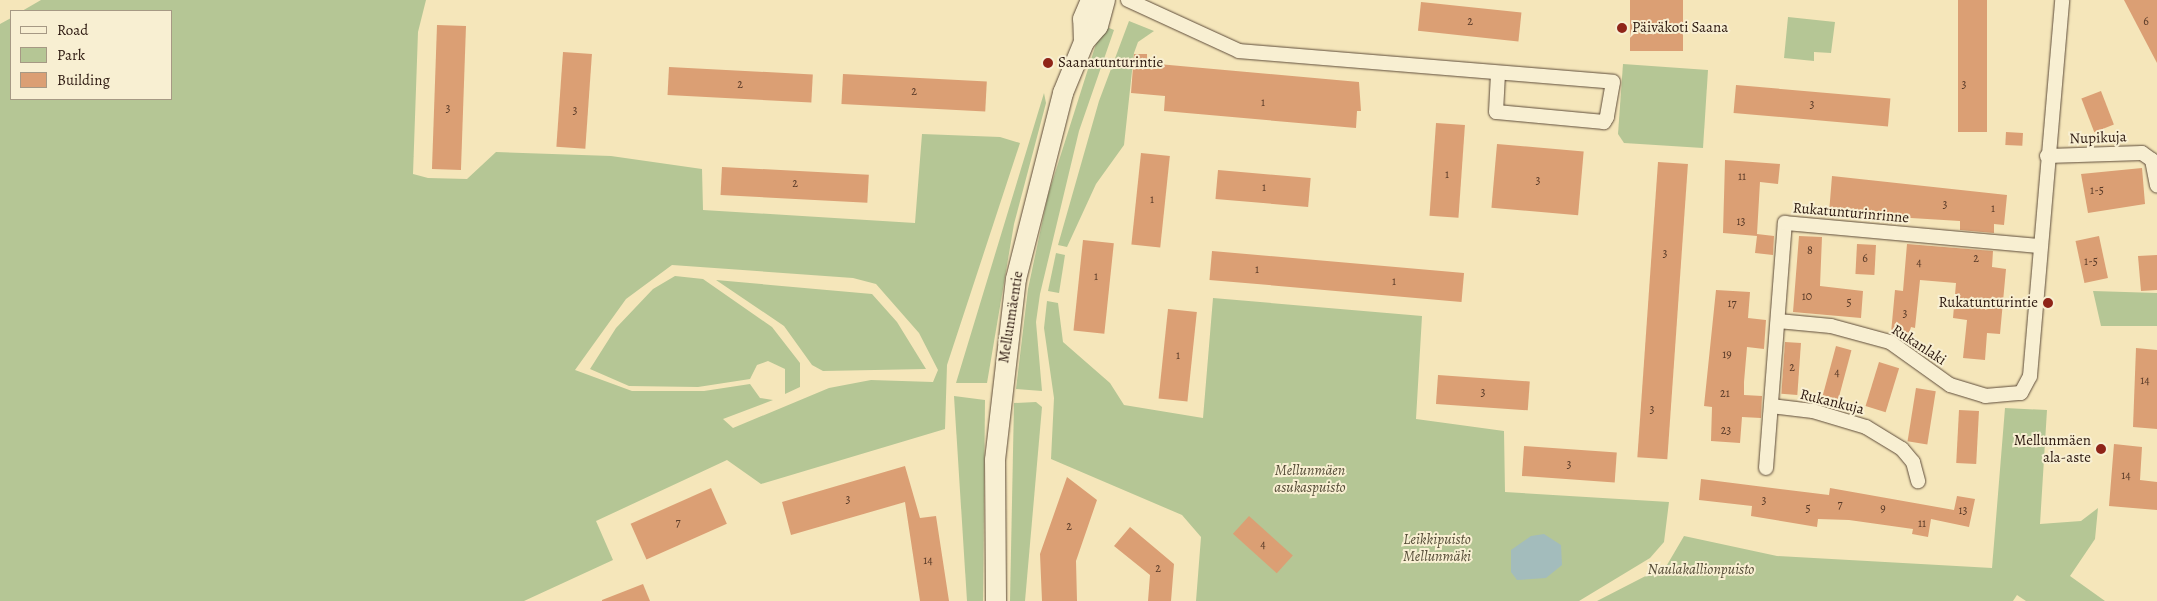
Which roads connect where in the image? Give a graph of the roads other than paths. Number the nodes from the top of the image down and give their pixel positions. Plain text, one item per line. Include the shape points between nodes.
1 (1091, 0) edge
2 (1104, 0) edge
3 (1128, 0) edge
4 (2062, 0) edge
5 (1084, 42) junction
6 (1498, 73) junction
7 (2047, 156) junction
8 (2157, 186) edge
9 (2040, 246) junction
10 (1778, 321) junction
11 (1772, 406) junction
12 (1766, 468) dead end
13 (1918, 481) dead end
14 (996, 601) edge

1 - 5 main road, Mellunmäentie via 1083,19
2 - 5 main road, Mellunmäentie via 1098,26
3 - 6 street via 1239,51
4 - 7 street
5 - 14 main road, Mellunmäentie via 1048,141 1007,334 995,460
6 - 6 street via 1613,82 1607,117 1604,122 1496,112
7 - 8 street, Nupikuja via 2142,153 2152,160
7 - 9 street
9 - 10 street, Rukatunturinrinne via 1785,223
9 - 10 street, Rukanlaki via 2030,376 2013,397 1985,396 1950,385 1890,342 1830,326
10 - 11 street, Rukatunturinrinne
11 - 12 street, Rukatunturinrinne
11 - 13 street, Rukankuja via 1814,411 1866,427 1902,449 1913,462

